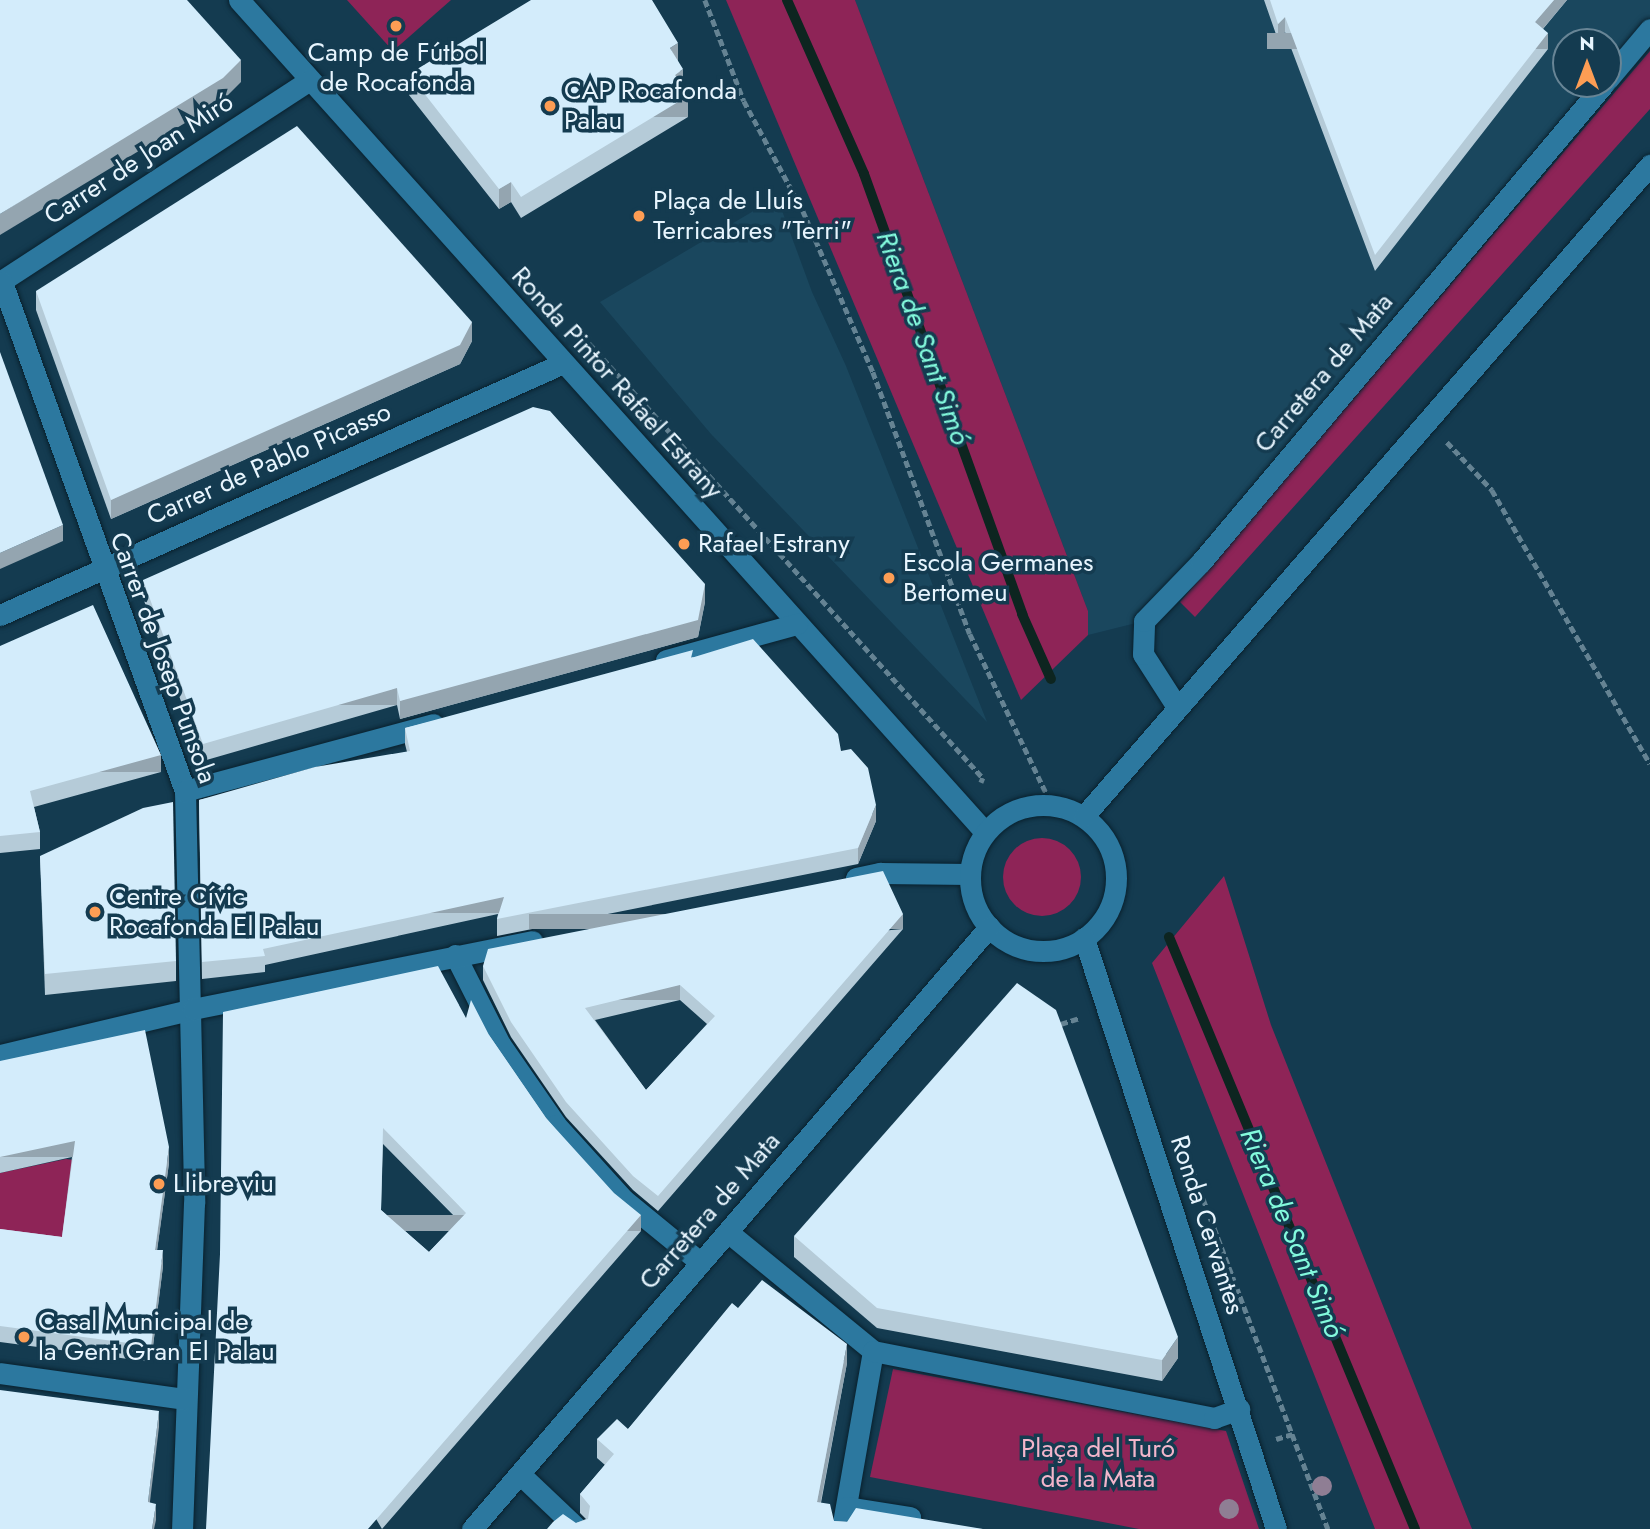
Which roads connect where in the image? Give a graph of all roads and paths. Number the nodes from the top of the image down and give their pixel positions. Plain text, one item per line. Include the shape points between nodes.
1 (239, 0) edge
2 (705, 0) edge
3 (1650, 29) edge
4 (1622, 62) edge
5 (308, 81) junction
6 (1592, 98) edge
7 (1650, 165) edge
8 (1, 282) edge
9 (561, 364) junction
10 (1427, 421) junction
11 (102, 569) junction
12 (0, 615) edge
13 (797, 624) junction
14 (651, 664) edge
15 (1177, 707) junction
16 (451, 719) edge
17 (1650, 764) edge
18 (185, 792) junction
19 (1052, 805) junction
20 (1084, 817) junction
21 (985, 832) junction
22 (969, 874) junction
23 (839, 881) edge
24 (989, 928) junction
25 (551, 937) edge
26 (1084, 938) junction
27 (455, 956) junction
28 (193, 1009) junction
29 (0, 1055) edge
30 (1189, 1162) dead end
31 (729, 1233) junction
32 (701, 1263) junction
33 (873, 1351) junction
34 (0, 1373) edge
35 (184, 1399) junction
36 (1239, 1409) junction
37 (521, 1475) junction
38 (847, 1507) junction
39 (925, 1520) edge
40 (182, 1529) edge
41 (472, 1529) edge
42 (578, 1529) edge
43 (842, 1529) edge
44 (1276, 1529) edge
45 (1328, 1529) edge

1 - 5 street, Ronda Pintor Rafael Estrany
2 - 19 path via 744,101 803,211 873,372 970,634
3 - 4 street
5 - 8 street, Carrer de Joan Miró
5 - 9 street, Ronda Pintor Rafael Estrany
6 - 15 street, Carretera de Mata via 1201,562 1144,621 1143,654
7 - 10 street
8 - 11 street, Carrer de Josep Punsola
9 - 11 street, Carrer de Pablo Picasso
9 - 13 street, Ronda Pintor Rafael Estrany
10 - 15 street
10 - 17 path via 1492,490
11 - 12 street, Carrer de Pablo Picasso
11 - 18 street, Carrer de Josep Punsola
13 - 14 street
13 - 21 street, Ronda Pintor Rafael Estrany
15 - 20 street
16 - 18 street
18 - 28 street, Carrer de Josep Punsola
19 - 20 street
19 - 21 street via 1028,805 1005,814
20 - 26 street via 1112,853 1116,886 1105,917
21 - 22 street via 973,852
22 - 23 street via 880,873
22 - 24 street via 973,904
24 - 26 street via 1002,939 1031,950 1051,951
24 - 31 street, Carretera de Mata
25 - 27 street
26 - 36 street, Ronda Cervantes
27 - 28 street
27 - 32 street via 500,1044 556,1125 624,1200
28 - 29 street
28 - 35 street, Carrer de Josep Punsola via 194,1203
30 - 45 path
31 - 32 street, Carretera de Mata
31 - 33 street
32 - 37 street, Carretera de Mata
33 - 36 street via 1214,1418
33 - 38 street
34 - 35 street
35 - 40 street, Carrer de Josep Punsola
36 - 44 street, Ronda Cervantes
37 - 41 street, Carretera de Mata
37 - 42 street
38 - 39 street
38 - 43 street

